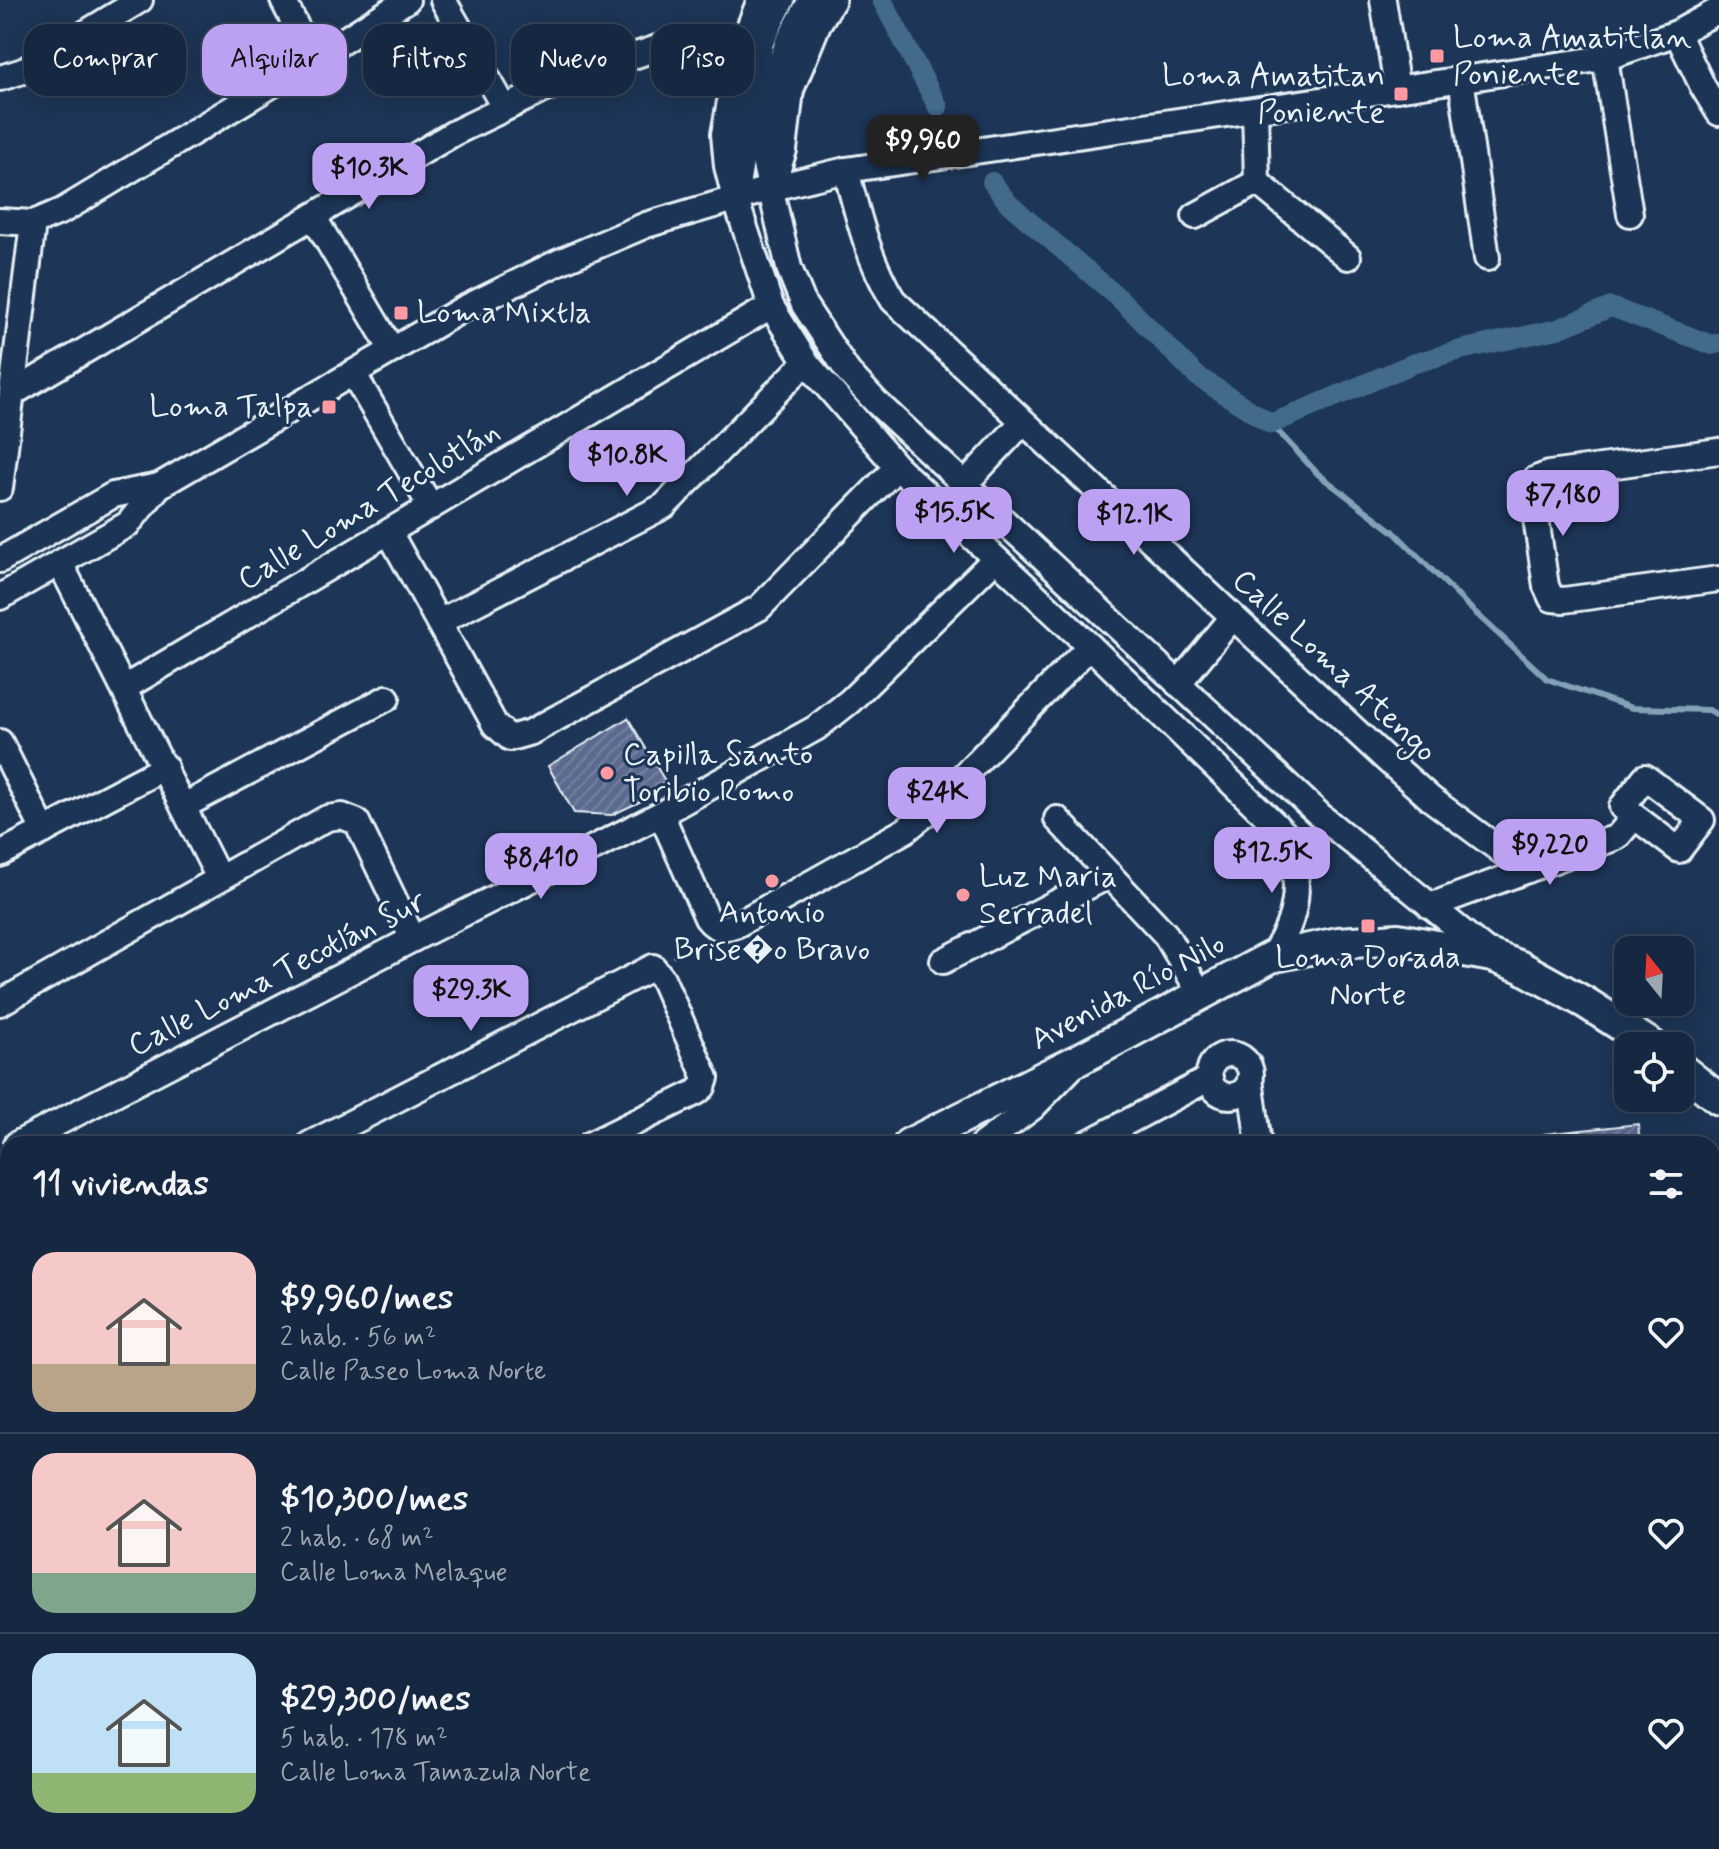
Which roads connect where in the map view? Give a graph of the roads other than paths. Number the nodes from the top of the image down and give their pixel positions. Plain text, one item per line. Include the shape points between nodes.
1 (140, 0) edge
2 (283, 0) edge
3 (407, 0) edge
4 (443, 0) edge
5 (760, 0) edge
6 (782, 0) edge
7 (811, 0) edge
8 (833, 0) edge
9 (1383, 0) edge
10 (1719, 10) edge
11 (295, 24) edge
12 (750, 24) edge
13 (1677, 33) junction
14 (347, 38) edge
15 (651, 50) edge
16 (1605, 58) junction
17 (0, 78) edge
18 (1461, 78) junction
19 (1397, 89) junction
20 (253, 96) edge
21 (731, 96) edge
22 (504, 107) junction
23 (1255, 110) junction
24 (1719, 113) edge
25 (846, 170) junction
26 (1257, 182) junction
27 (772, 188) junction
28 (735, 198) junction
29 (1630, 214) dead end
30 (313, 216) junction
31 (1195, 216) dead end
32 (0, 221) edge
33 (33, 223) junction
34 (1348, 257) dead end
35 (1487, 258) dead end
36 (771, 306) junction
37 (392, 350) junction
38 (806, 362) junction
39 (353, 373) junction
40 (13, 393) junction
41 (1023, 422) junction
42 (1719, 451) edge
43 (897, 467) junction
44 (964, 485) junction
45 (159, 486) junction
46 (0, 488) edge
47 (431, 507) junction
48 (389, 532) junction
49 (0, 560) edge
50 (994, 560) junction
51 (60, 563) junction
52 (1719, 579) edge
53 (0, 597) edge
54 (1233, 617) junction
55 (439, 622) junction
56 (1090, 646) junction
57 (1178, 684) junction
58 (124, 688) junction
59 (387, 698) dead end
60 (0, 742) edge
61 (165, 767) junction
62 (184, 806) junction
63 (661, 814) junction
64 (1634, 817) dead end
65 (1057, 819) dead end
66 (44, 831) junction
67 (0, 854) edge
68 (1527, 870) junction
69 (1110, 875) junction
70 (219, 878) junction
71 (1430, 906) junction
72 (413, 939) junction
73 (1492, 956) junction
74 (1271, 957) junction
75 (943, 961) dead end
76 (1200, 993) junction
77 (0, 1003) edge
78 (1630, 1032) edge
79 (1080, 1059) junction
80 (1694, 1079) edge
81 (1719, 1099) edge
82 (32, 1136) edge
83 (326, 1136) edge
84 (607, 1136) edge
85 (925, 1136) edge
86 (994, 1136) edge
87 (1101, 1136) edge
88 (1258, 1136) edge

1 - 17 street via 23,71
2 - 11 street
3 - 14 street
4 - 22 street
5 - 12 street
6 - 28 street via 761,42
7 - 27 street via 776,77 762,152
8 - 27 street via 791,90 784,150
9 - 19 street
10 - 13 street
13 - 16 street
13 - 24 street
15 - 22 street
16 - 18 street
16 - 29 street
18 - 19 street
18 - 35 street
19 - 23 street
20 - 33 street via 62,211
21 - 28 street via 724,134
22 - 30 street
23 - 25 street
23 - 26 street
25 - 27 street
25 - 41 street, Calle Loma Atengo via 867,248 893,300
26 - 31 street
26 - 34 street
27 - 28 street
27 - 44 street via 789,268 822,335 876,402
28 - 36 street
28 - 37 street via 646,225 559,262
30 - 37 street
30 - 40 street
32 - 33 street
33 - 40 street
36 - 38 street
36 - 47 street, Calle Loma Tecolotlán
37 - 39 street
38 - 43 street
38 - 55 street via 664,506
39 - 45 street
39 - 47 street
40 - 46 street
41 - 44 street
41 - 54 street, Calle Loma Atengo
42 - 52 street via 1549,474 1536,479 1532,491 1552,599
43 - 50 street
43 - 55 street via 759,608 531,732 510,738 495,725
44 - 57 street
45 - 49 street via 113,495
45 - 51 street via 128,524
47 - 48 street, Calle Loma Tecolotlán
48 - 55 street
48 - 58 street, Calle Loma Tecolotlán
50 - 56 street
50 - 63 street, Calle Loma Tecotlán Sur via 816,728
51 - 53 street
51 - 58 street
54 - 57 street
54 - 68 street, Calle Loma Atengo via 1431,799
56 - 63 street via 906,830 738,924 721,929 707,918
56 - 74 street via 1285,834 1296,875 1295,904
57 - 71 street via 1323,818
58 - 61 street
59 - 62 street
60 - 66 street
61 - 62 street
61 - 66 street
62 - 70 street
63 - 72 street, Calle Loma Tecotlán Sur
64 - 68 street via 1617,837
65 - 69 street
66 - 67 street
68 - 71 street
69 - 75 street
69 - 76 street via 1166,935
70 - 72 street via 327,818 342,816 357,822
70 - 77 street
71 - 73 street
72 - 82 street, Calle Loma Tecotlán Sur
73 - 74 main road, Avenida Río Nilo via 1398,939 1338,943
73 - 78 main road, Avenida Río Nilo via 1521,967
74 - 76 main road, Avenida Río Nilo
76 - 79 main road, Avenida Río Nilo
79 - 85 main road, Avenida Río Nilo
79 - 86 street via 1033,1107
80 - 81 main road
83 - 84 street via 653,967 706,1078 697,1092
87 - 88 street via 1210,1078 1212,1064 1231,1054 1244,1059 1251,1072

